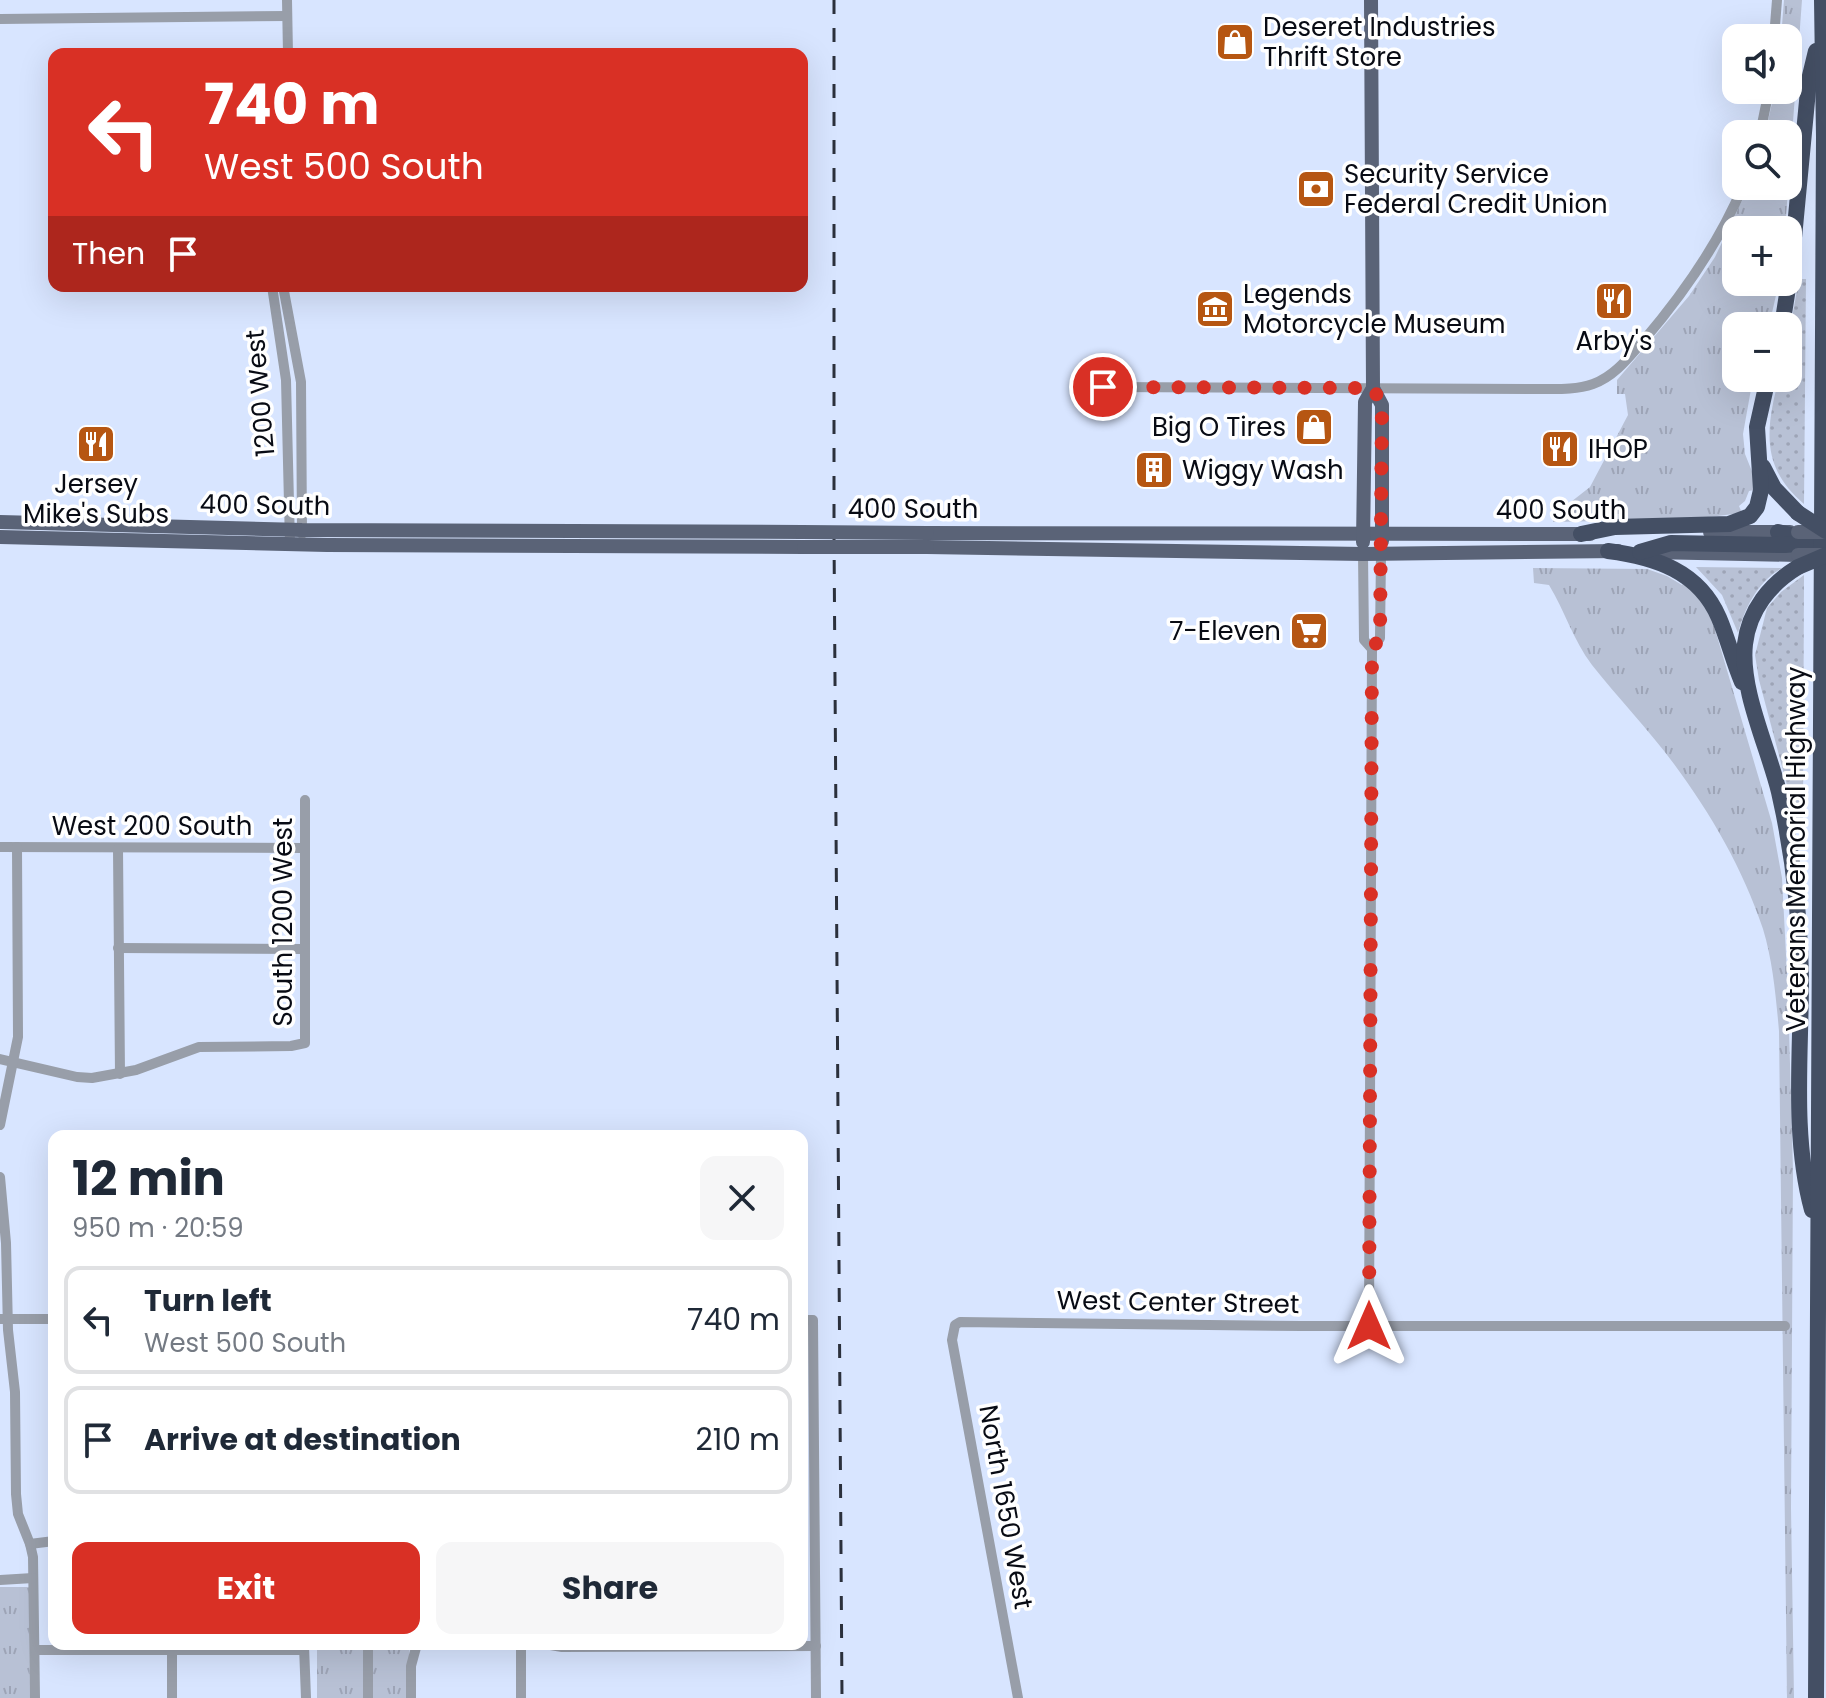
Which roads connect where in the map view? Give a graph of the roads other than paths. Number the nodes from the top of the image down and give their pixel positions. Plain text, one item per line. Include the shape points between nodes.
1 (285, 0) edge
2 (1371, 0) edge
3 (1777, 0) edge
4 (1822, 0) edge
5 (285, 16) junction
6 (0, 19) edge
7 (1775, 24) edge
8 (1822, 26) junction
9 (285, 48) edge
10 (1736, 200) edge
11 (273, 292) edge
12 (284, 292) edge
13 (1784, 312) edge
14 (1103, 387) dead end
15 (1373, 388) junction
16 (1764, 392) edge
17 (1759, 450) junction
18 (0, 522) edge
19 (1778, 532) joint
20 (1363, 534) junction
21 (1382, 534) junction
22 (1581, 534) junction
23 (0, 537) edge
24 (296, 537) junction
25 (927, 540) junction
26 (1824, 541) edge
27 (1798, 547) junction
28 (1608, 551) junction
29 (1640, 552) joint
30 (1363, 554) junction
31 (1381, 554) junction
32 (1372, 649) junction
33 (1750, 697) junction
34 (305, 800) dead end
35 (0, 847) edge
36 (17, 847) junction
37 (305, 848) junction
38 (118, 849) junction
39 (118, 948) junction
40 (304, 949) junction
41 (0, 1059) edge
42 (14, 1062) junction
43 (120, 1074) junction
44 (0, 1125) edge
45 (0, 1177) edge
46 (1818, 1227) junction
47 (4, 1319) edge
48 (48, 1319) edge
49 (808, 1320) edge
50 (955, 1325) joint
51 (1369, 1326) junction
52 (1785, 1326) dead end
53 (48, 1542) edge
54 (30, 1544) junction
55 (33, 1578) junction
56 (0, 1580) edge
57 (808, 1646) edge
58 (816, 1646) junction
59 (35, 1650) junction
60 (48, 1650) edge
61 (172, 1650) edge
62 (304, 1650) edge
63 (368, 1650) edge
64 (415, 1650) edge
65 (521, 1650) edge
66 (35, 1698) edge
67 (172, 1698) edge
68 (306, 1698) edge
69 (368, 1698) edge
70 (411, 1698) edge
71 (521, 1698) edge
72 (816, 1698) edge
73 (1018, 1698) edge
74 (1816, 1698) edge

1 - 5 street
2 - 15 main road
3 - 7 street
4 - 8 highway, Veterans Memorial Highway
5 - 6 street
5 - 9 street
8 - 13 highway via 1809,80
8 - 46 highway, Veterans Memorial Highway
10 - 15 street via 1700,269 1609,376 1577,388
11 - 24 street, 1200 West via 286,380
12 - 24 street, 1200 West via 301,382
14 - 15 street
15 - 20 main road via 1365,402
15 - 21 main road via 1382,405
16 - 17 highway via 1757,419
17 - 22 highway via 1761,496 1741,521 1615,527
17 - 26 highway, bridge via 1769,480
18 - 24 main road, 400 South
19 - 22 main road, 400 South
19 - 27 highway
20 - 21 main road, 400 South
20 - 25 main road, 400 South
20 - 30 main road
21 - 22 main road, 400 South
21 - 31 main road
23 - 24 main road, 400 South
24 - 25 main road, 400 South, bridge
25 - 30 main road, 400 South
26 - 27 highway
27 - 29 highway via 1671,543
27 - 33 highway via 1751,621 1745,653
28 - 29 main road, 400 South
28 - 31 main road, 400 South
28 - 33 highway via 1658,562 1694,581 1716,612
30 - 31 main road, 400 South
30 - 32 street via 1364,640
31 - 32 street via 1380,638
32 - 51 street
33 - 46 highway via 1778,789 1793,875 1800,965 1801,1137
34 - 37 street, South 1200 West
35 - 36 street, West 200 South
36 - 38 street, West 200 South
36 - 42 street
37 - 38 street, West 200 South
37 - 40 street, South 1200 West
38 - 39 street
39 - 40 street
39 - 43 street
40 - 43 street, South 1200 West via 305,1043 199,1047
41 - 42 street
42 - 43 street via 77,1077
42 - 44 street
45 - 47 street via 6,1243
46 - 74 highway, Veterans Memorial Highway
47 - 48 street
47 - 54 street via 15,1392 18,1514
49 - 58 street
50 - 51 street, West Center Street via 967,1321
50 - 73 street, North 1650 West via 952,1340
51 - 52 street, West Center Street
53 - 54 street
54 - 55 street
55 - 56 street
55 - 59 street
57 - 58 street
58 - 72 street
59 - 60 street
59 - 66 street
61 - 67 street
62 - 68 street
63 - 69 street
64 - 70 street
65 - 71 street

